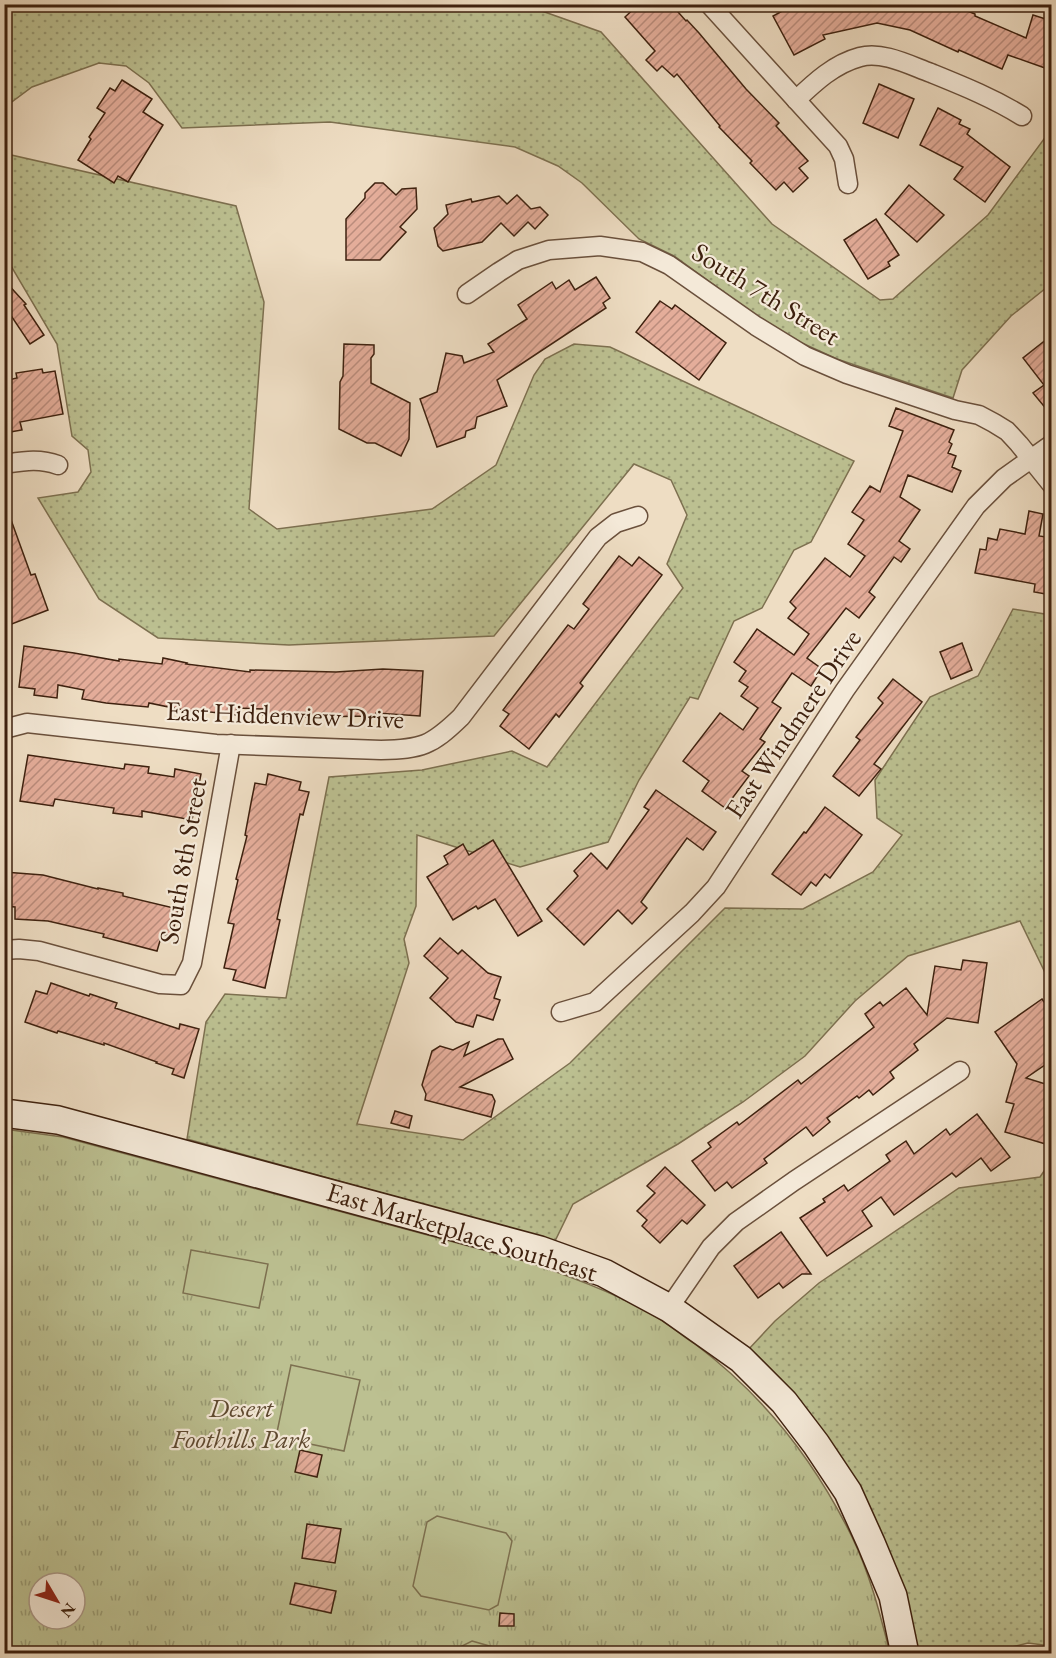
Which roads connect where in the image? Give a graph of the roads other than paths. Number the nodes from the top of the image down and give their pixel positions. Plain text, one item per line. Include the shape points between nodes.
1 (709, 4) edge
2 (796, 100) junction
3 (1022, 116) dead end
4 (848, 184) dead end
5 (467, 294) dead end
6 (1052, 444) edge
7 (1032, 459) junction
8 (4, 464) edge
9 (58, 465) dead end
10 (1052, 485) edge
11 (638, 516) dead end
12 (5, 726) edge
13 (231, 744) junction
14 (4, 950) edge
15 (561, 1012) dead end
16 (960, 1071) dead end
17 (4, 1113) edge
18 (669, 1308) junction
19 (905, 1653) edge

1 - 2 street
2 - 3 street via 831,69 863,56 879,56 981,93
2 - 4 street via 838,146
5 - 7 street, South 7th Street via 518,260 549,250 600,246 642,252 676,269 805,356 880,386 979,416 1006,431
6 - 7 street, East Windmere Drive
7 - 10 street, South 7th Street
7 - 15 street, East Windmere Drive via 1004,478 976,506 844,690 716,887 596,1002
8 - 9 street via 46,460
11 - 13 street, East Hiddenview Drive via 616,523 598,537 461,717 441,736 423,746 404,749
12 - 13 street, East Hiddenview Drive via 27,723
13 - 14 street, South 8th Street via 192,963 181,985 160,984 39,951
16 - 18 street via 736,1222 711,1247
17 - 18 street, East Marketplace Southeast via 76,1124 540,1250 604,1273
18 - 19 street, East Marketplace Southeast via 741,1359 784,1402 816,1444 848,1492 872,1543 893,1596

